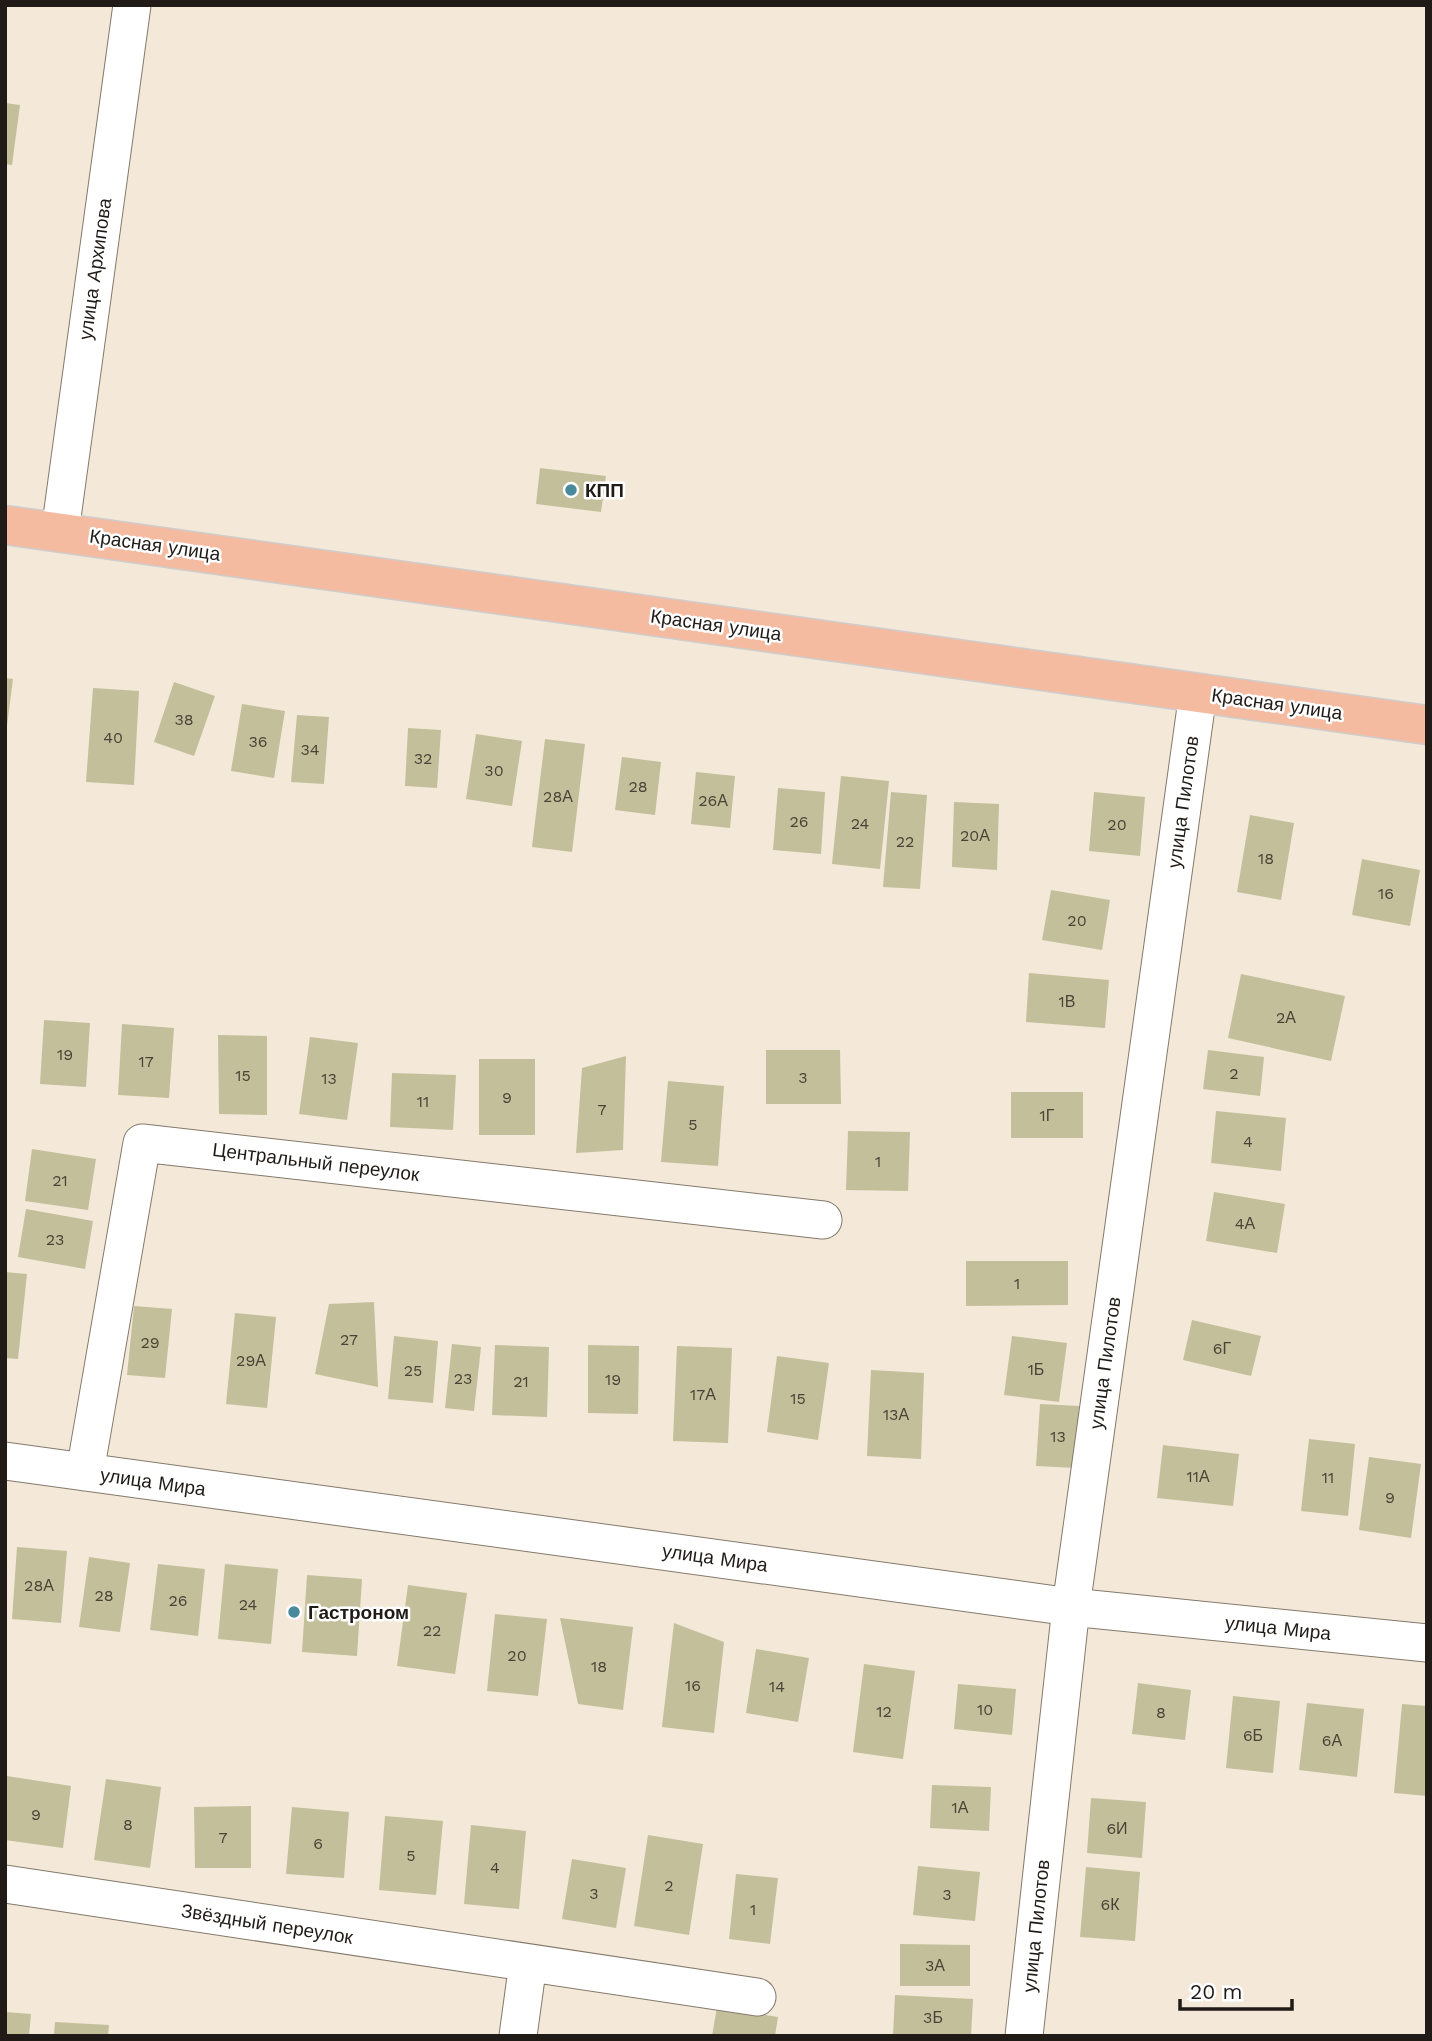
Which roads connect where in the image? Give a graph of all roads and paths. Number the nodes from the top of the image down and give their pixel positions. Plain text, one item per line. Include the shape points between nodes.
1 (132, 5) edge
2 (5, 525) edge
3 (60, 532) junction
4 (1198, 693) junction
5 (1427, 724) edge
6 (823, 1220) dead end
7 (5, 1461) edge
8 (85, 1472) junction
9 (1071, 1607) junction
10 (1427, 1643) edge
11 (5, 1885) edge
12 (528, 1963) junction
13 (757, 1997) dead end
14 (518, 2036) edge
15 (1024, 2036) edge

1 - 3 street, улица Архипова
2 - 3 main road, Красная улица
3 - 4 main road, Красная улица
4 - 5 main road, Красная улица
4 - 9 street, улица Пилотов
6 - 8 street, Центральный переулок via 142,1143
7 - 8 street, улица Мира
8 - 9 street, улица Мира
9 - 10 street, улица Мира
9 - 15 street, улица Пилотов
11 - 12 street, Звёздный переулок
12 - 13 street, Звёздный переулок
12 - 14 street

